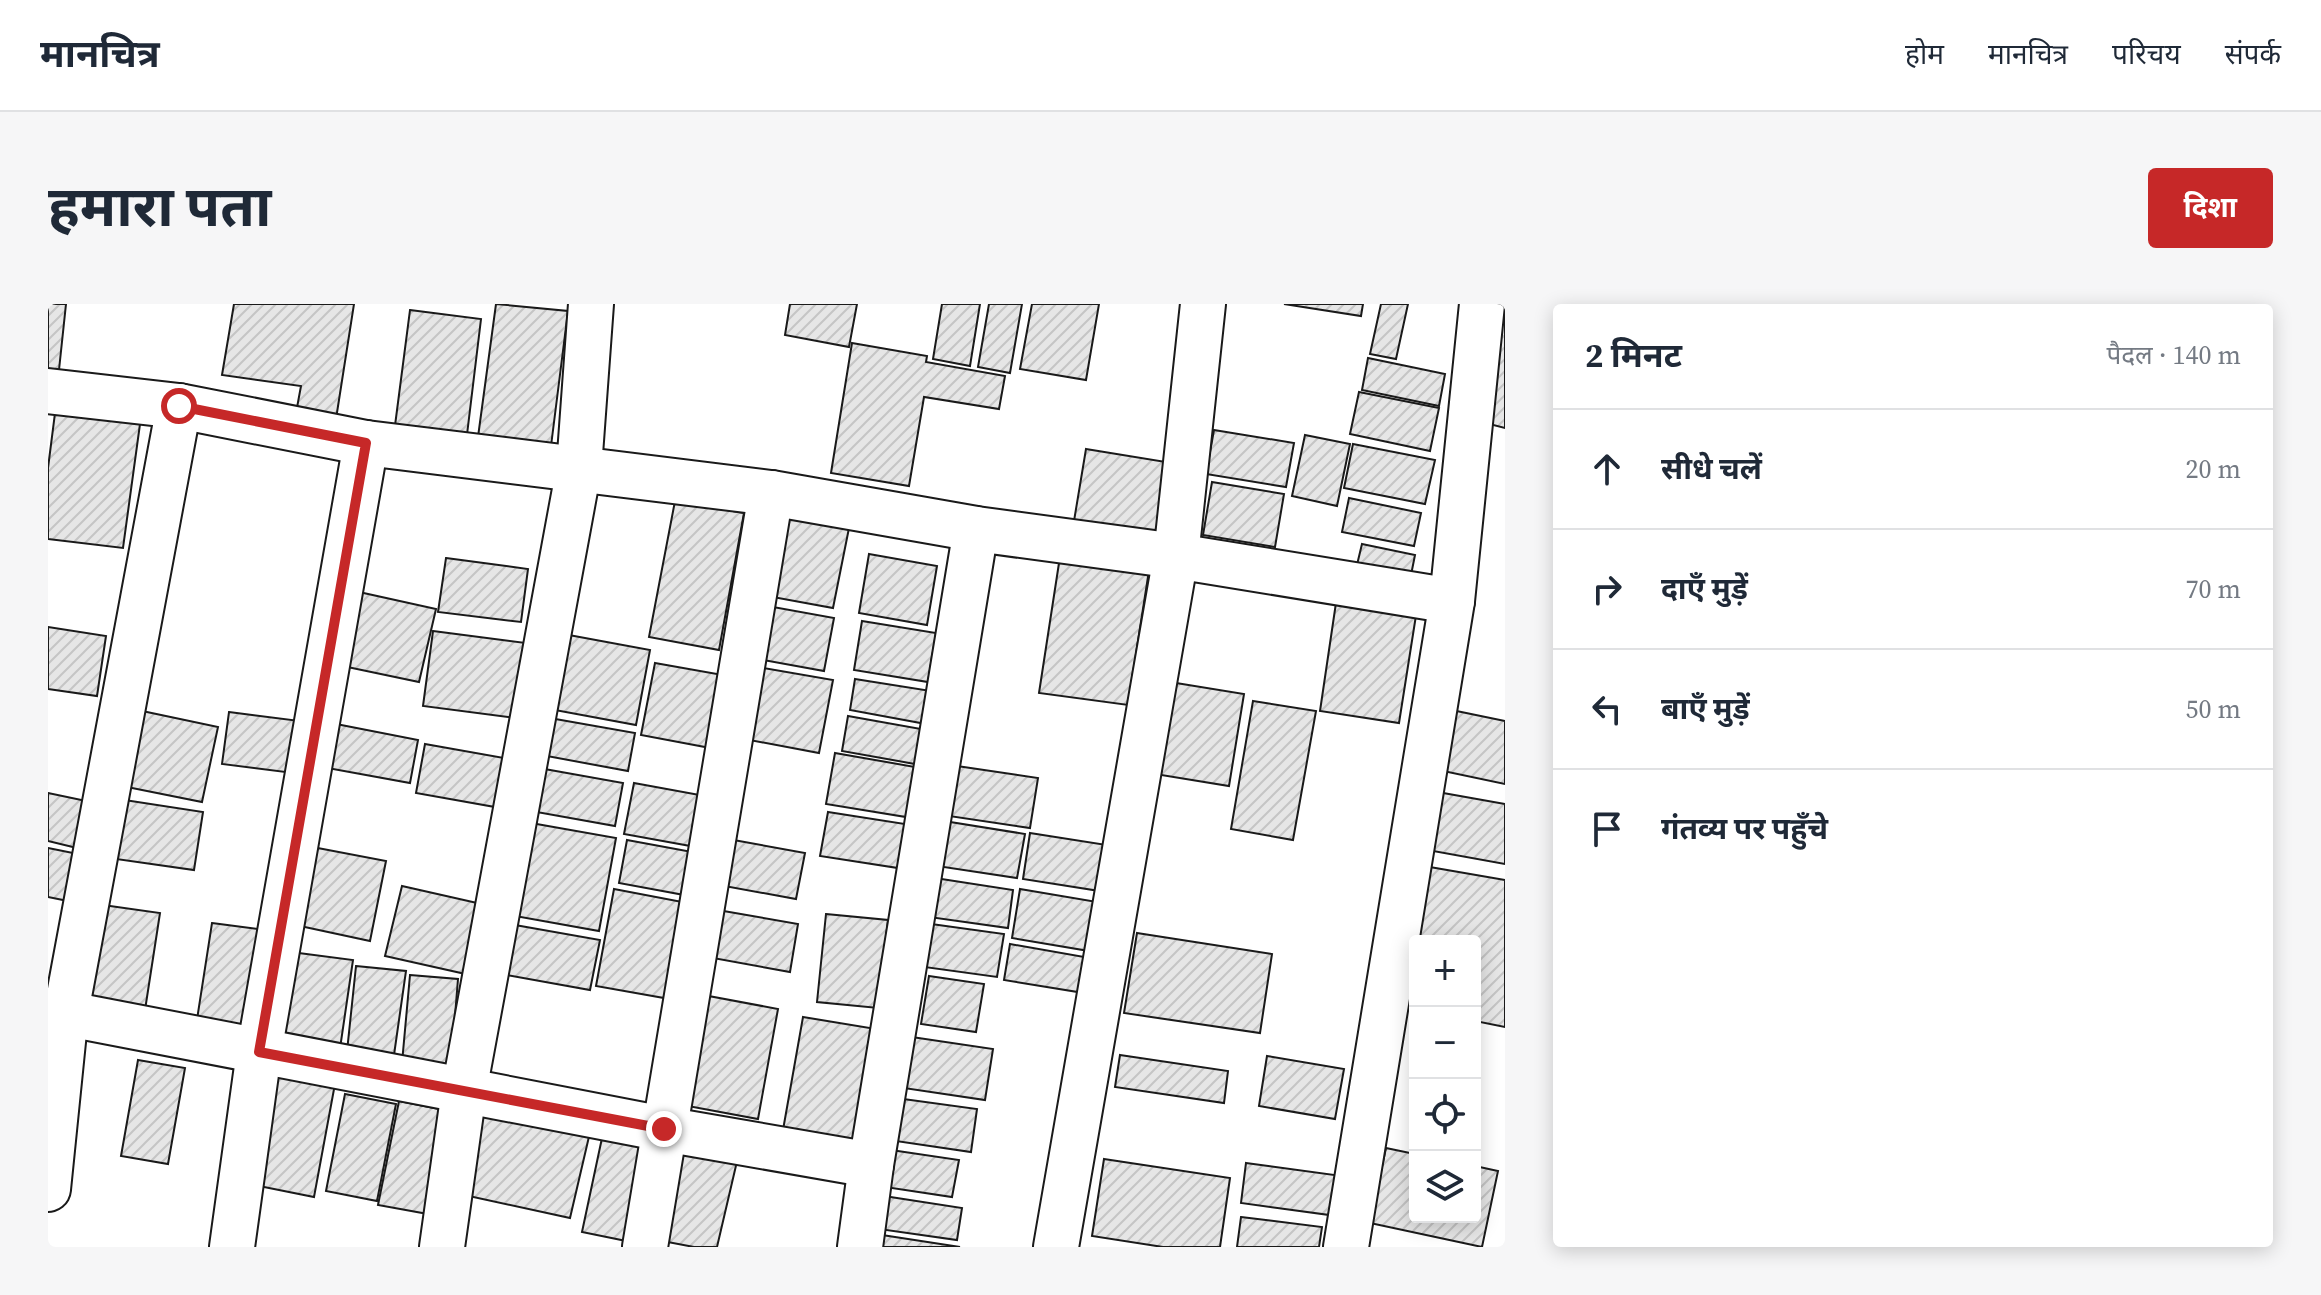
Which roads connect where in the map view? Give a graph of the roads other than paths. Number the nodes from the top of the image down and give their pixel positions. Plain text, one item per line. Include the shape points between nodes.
1 (591, 304) edge
2 (1203, 304) edge
3 (1482, 304) edge
4 (48, 391) edge
5 (179, 406) junction
6 (366, 443) junction
7 (579, 468) junction
8 (771, 493) junction
9 (976, 529) junction
10 (1176, 556) junction
11 (1452, 601) junction
12 (57, 1011) edge
13 (259, 1052) junction
14 (464, 1091) junction
15 (664, 1129) junction
16 (871, 1165) junction
17 (48, 1189) edge
18 (232, 1247) edge
19 (442, 1247) edge
20 (645, 1247) edge
21 (860, 1247) edge
22 (1056, 1247) edge
23 (1346, 1247) edge

1 - 7 street
2 - 10 street
3 - 11 street
4 - 5 street
5 - 6 street
5 - 12 street
6 - 7 street
6 - 13 street
7 - 8 street
7 - 14 street
8 - 9 street
8 - 15 street
9 - 10 street
9 - 16 street
10 - 11 street
10 - 22 street
11 - 23 street
12 - 13 street
12 - 17 street
13 - 14 street
13 - 18 street
14 - 15 street
14 - 19 street
15 - 16 street
15 - 20 street
16 - 21 street

